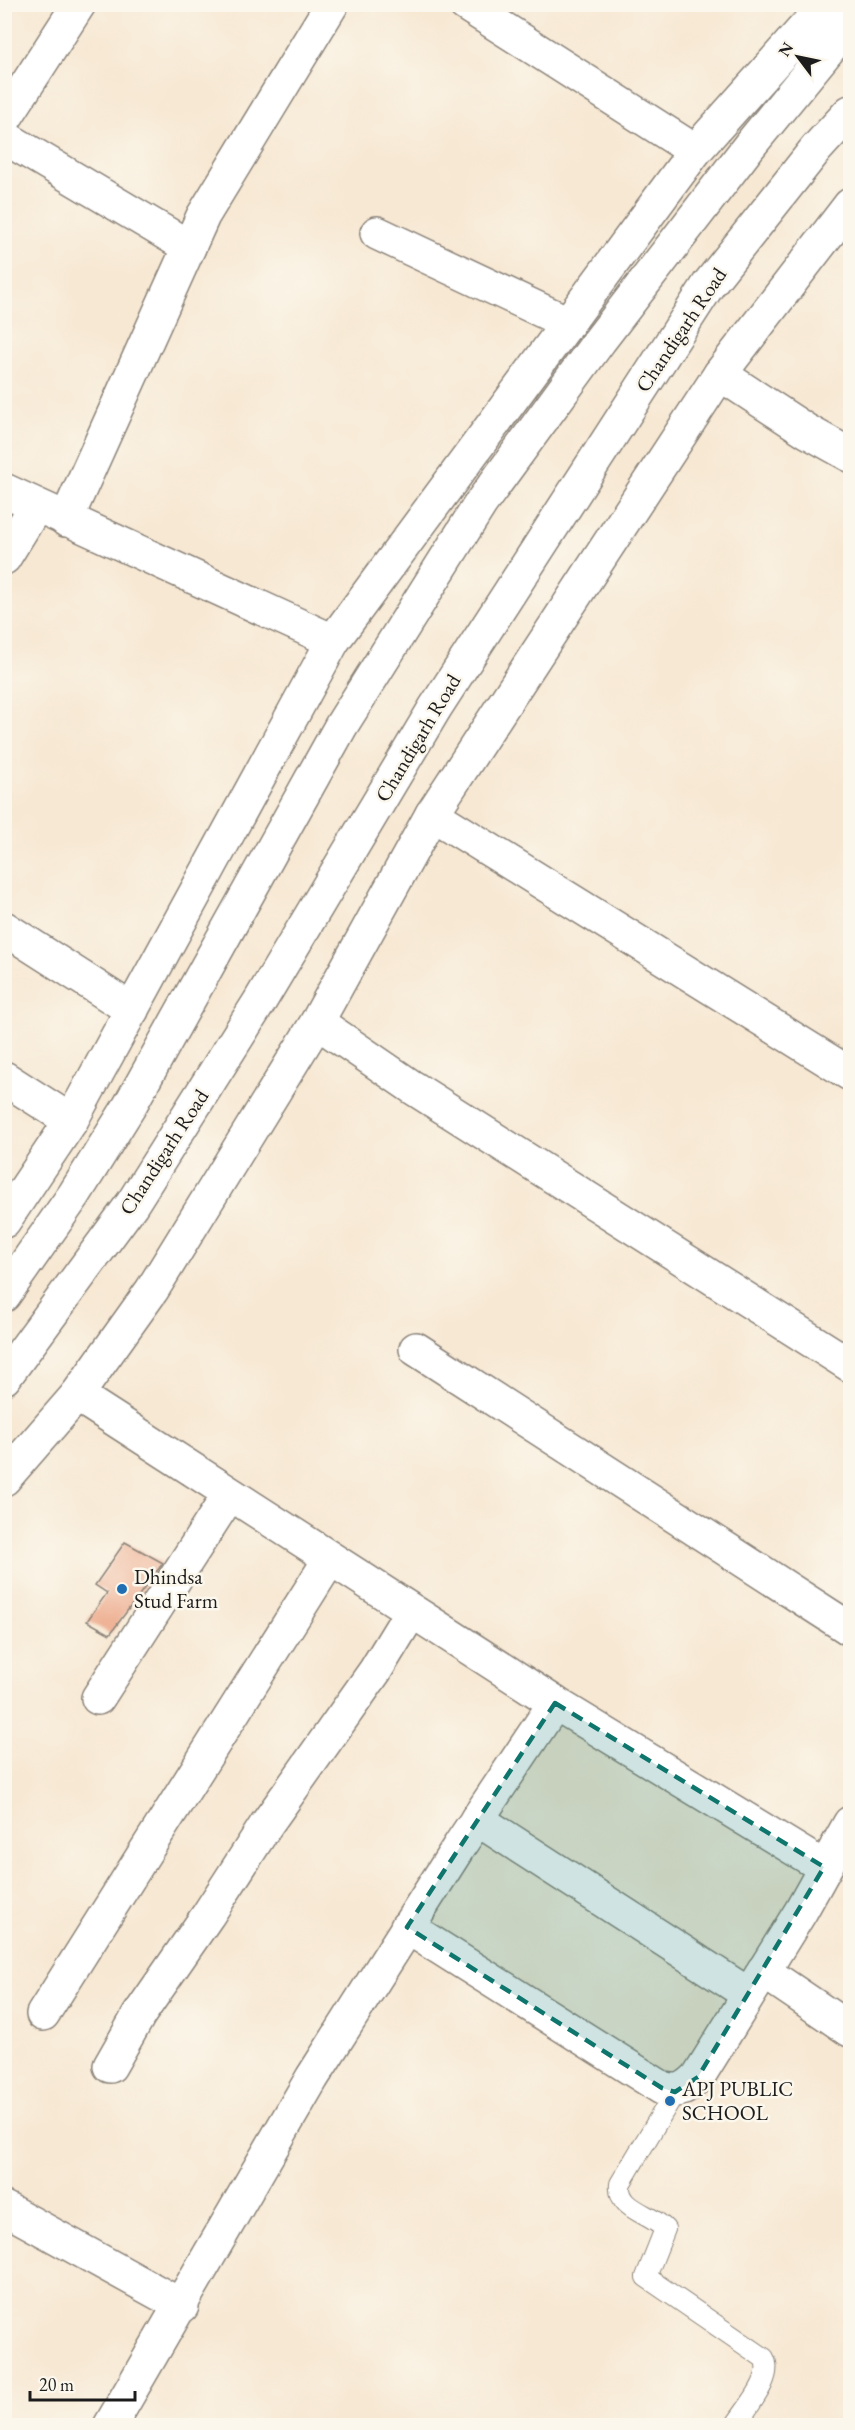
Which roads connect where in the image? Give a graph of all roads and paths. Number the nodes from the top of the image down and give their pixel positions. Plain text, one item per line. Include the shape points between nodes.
1 (79, 4) edge
2 (332, 4) edge
3 (465, 4) edge
4 (826, 4) edge
5 (850, 23) edge
6 (850, 112) edge
7 (4, 120) edge
8 (4, 137) edge
9 (695, 151) junction
10 (850, 206) edge
11 (377, 232) dead end
12 (189, 247) junction
13 (568, 323) junction
14 (720, 374) junction
15 (850, 455) edge
16 (4, 490) edge
17 (36, 506) junction
18 (66, 520) junction
19 (4, 558) edge
20 (333, 642) junction
21 (432, 814) junction
22 (4, 928) edge
23 (132, 1010) junction
24 (317, 1022) junction
25 (850, 1074) edge
26 (4, 1078) edge
27 (71, 1121) junction
28 (4, 1221) edge
29 (4, 1295) edge
30 (416, 1349) dead end
31 (850, 1365) edge
32 (4, 1378) edge
33 (77, 1395) junction
34 (4, 1479) edge
35 (229, 1495) junction
36 (330, 1559) junction
37 (411, 1612) junction
38 (850, 1629) edge
39 (98, 1698) dead end
40 (555, 1704) junction
41 (477, 1819) junction
42 (850, 1823) edge
43 (824, 1867) junction
44 (407, 1927) junction
45 (755, 1983) junction
46 (43, 2014) dead end
47 (850, 2030) edge
48 (110, 2066) dead end
49 (675, 2092) junction
50 (4, 2208) edge
51 (182, 2306) junction
52 (110, 2426) edge
53 (735, 2426) edge

1 - 7 main road
2 - 12 main road via 214,197
3 - 9 main road
4 - 9 main road
5 - 29 main road via 600,340 481,503 341,726 129,1107
6 - 32 main road, Chandigarh Road via 709,284 435,708 260,1001 132,1204
8 - 12 main road
9 - 13 main road
10 - 14 main road
11 - 13 main road
12 - 18 main road
13 - 20 main road
14 - 15 main road
14 - 21 main road
16 - 17 main road
17 - 18 main road
17 - 19 main road
18 - 20 main road
20 - 23 main road
21 - 24 main road
21 - 25 main road
22 - 23 main road
23 - 27 main road
24 - 31 main road via 412,1087
24 - 33 main road via 152,1290
26 - 27 main road
27 - 28 main road
30 - 38 main road
33 - 34 main road
33 - 35 main road
35 - 36 main road
35 - 39 main road
36 - 37 main road
36 - 46 main road
37 - 40 main road
37 - 48 main road via 375,1671 139,2015
40 - 41 main road
40 - 43 main road
41 - 44 main road
41 - 45 main road
42 - 43 main road
43 - 45 main road
44 - 49 main road via 662,2088
44 - 51 main road via 312,2078
45 - 47 main road
45 - 49 main road via 698,2077
49 - 53 lane via 620,2184 619,2193 625,2202 665,2229 646,2277 764,2358 766,2376
50 - 51 main road
51 - 52 main road

